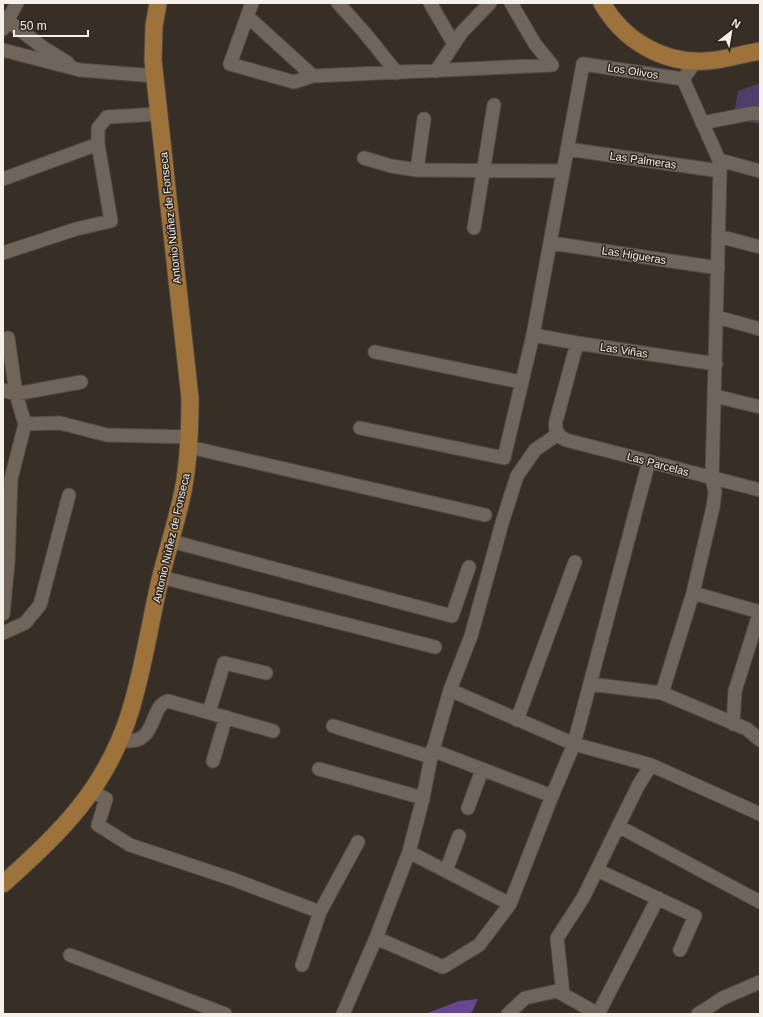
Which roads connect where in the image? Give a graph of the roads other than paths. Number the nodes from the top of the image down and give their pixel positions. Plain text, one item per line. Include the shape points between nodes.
1 (17, 3) edge
2 (158, 3) edge
3 (252, 3) edge
4 (338, 3) edge
5 (430, 3) edge
6 (490, 3) edge
7 (511, 3) edge
8 (602, 3) edge
9 (247, 16) junction
10 (5, 22) edge
11 (451, 39) dead end
12 (3, 50) edge
13 (760, 51) edge
14 (696, 61) junction
15 (80, 70) junction
16 (436, 71) junction
17 (397, 72) junction
18 (155, 76) junction
19 (313, 76) junction
20 (683, 79) junction
21 (494, 105) dead end
22 (159, 114) junction
23 (760, 114) edge
24 (424, 119) dead end
25 (702, 123) junction
26 (98, 144) junction
27 (567, 149) junction
28 (364, 158) dead end
29 (719, 166) junction
30 (417, 170) junction
31 (485, 170) junction
32 (562, 171) junction
33 (760, 171) edge
34 (3, 179) edge
35 (474, 228) dead end
36 (718, 236) junction
37 (551, 243) junction
38 (760, 247) edge
39 (3, 253) edge
40 (718, 268) junction
41 (717, 317) junction
42 (760, 329) edge
43 (533, 335) junction
44 (8, 338) dead end
45 (578, 343) junction
46 (375, 352) dead end
47 (716, 364) junction
48 (81, 382) dead end
49 (521, 382) junction
50 (3, 390) edge
51 (16, 394) junction
52 (715, 396) junction
53 (760, 408) edge
54 (25, 424) junction
55 (360, 428) dead end
56 (558, 434) junction
57 (190, 442) junction
58 (649, 461) junction
59 (712, 478) junction
60 (7, 479) edge
61 (760, 490) edge
62 (69, 495) dead end
63 (485, 515) dead end
64 (171, 541) junction
65 (575, 562) dead end
66 (469, 567) dead end
67 (161, 577) junction
68 (693, 593) junction
69 (760, 612) edge
70 (3, 614) edge
71 (3, 633) edge
72 (435, 647) dead end
73 (266, 673) dead end
74 (590, 684) junction
75 (450, 690) junction
76 (662, 693) junction
77 (209, 712) junction
78 (226, 717) junction
79 (517, 720) junction
80 (733, 724) junction
81 (333, 726) dead end
82 (273, 731) dead end
83 (120, 740) junction
84 (760, 740) edge
85 (574, 744) junction
86 (432, 753) junction
87 (212, 761) dead end
88 (651, 765) junction
89 (319, 770) dead end
90 (482, 770) junction
91 (92, 791) junction
92 (552, 796) junction
93 (423, 798) junction
94 (468, 808) dead end
95 (760, 814) edge
96 (618, 826) junction
97 (459, 836) dead end
98 (358, 842) dead end
99 (409, 852) junction
100 (597, 870) junction
101 (446, 871) junction
102 (3, 884) edge
103 (658, 898) junction
104 (760, 902) edge
105 (510, 904) junction
106 (320, 912) junction
107 (376, 938) junction
108 (680, 950) dead end
109 (70, 955) dead end
110 (302, 964) dead end
111 (760, 982) edge
112 (563, 994) junction
113 (189, 1008) edge
114 (225, 1014) edge
115 (343, 1014) edge
116 (508, 1014) edge
117 (598, 1014) edge
118 (698, 1014) edge

1 - 10 street
2 - 18 main road, Antonio Núñez de Fonseca via 153,43
3 - 9 street
4 - 17 street
5 - 11 street
6 - 16 street via 462,32
7 - 16 street via 535,44 552,65
8 - 14 main road via 621,29 640,44 673,58
9 - 19 street
9 - 19 street via 230,64 294,82
10 - 15 street
12 - 15 street
13 - 14 main road via 716,60
14 - 20 street
15 - 18 street
16 - 17 street
17 - 19 street
18 - 22 main road, Antonio Núñez de Fonseca
20 - 25 street
20 - 27 street, Los Olivos via 583,64
21 - 31 street
22 - 26 street via 108,117 98,128
22 - 57 main road, Antonio Núñez de Fonseca via 188,373
23 - 25 street via 753,113
24 - 30 street
25 - 29 street
26 - 34 street
26 - 39 street via 111,221 76,229
27 - 29 street, Las Palmeras
27 - 32 street
28 - 30 street
29 - 33 street, Las Palmeras
29 - 36 street
30 - 31 street
31 - 32 street
31 - 35 street
32 - 37 street
36 - 38 street
36 - 40 street
37 - 40 street, Las Higueras
37 - 43 street
40 - 41 street
41 - 42 street
41 - 47 street
43 - 45 street, Las Viñas
43 - 49 street
44 - 51 street
45 - 47 street, Las Viñas
45 - 56 street via 556,421
46 - 49 street
47 - 52 street
48 - 51 street
49 - 55 street via 504,458
50 - 51 street
51 - 54 street
52 - 53 street
52 - 59 street
54 - 57 street via 60,423 107,435
54 - 60 street
56 - 58 street, Las Parcelas via 566,440
56 - 75 street via 536,450 525,462 518,476 502,522 471,636
57 - 63 street
57 - 64 main road, Antonio Núñez de Fonseca via 184,490
58 - 59 street, Las Parcelas
58 - 74 street
59 - 61 street, Las Parcelas
59 - 68 street via 715,492 713,507
60 - 70 street via 8,563
62 - 71 street via 40,605 25,623
64 - 66 street via 452,616
64 - 67 main road, Antonio Núñez de Fonseca
65 - 79 street
67 - 72 street
67 - 83 main road, Antonio Núñez de Fonseca via 135,696
68 - 69 street
68 - 76 street
69 - 80 street via 734,691
73 - 77 street via 224,663
74 - 76 street
74 - 85 street
75 - 79 street
75 - 86 street
76 - 80 street
77 - 78 street
77 - 83 street via 166,701 160,706 151,728 142,737 131,741
78 - 82 street
78 - 87 street
79 - 85 street
80 - 84 street via 747,729
81 - 86 street
83 - 91 main road, Antonio Núñez de Fonseca
85 - 88 street
85 - 92 street
86 - 90 street
86 - 93 street
88 - 95 street
88 - 96 street
89 - 93 street
90 - 92 street
90 - 94 street
91 - 102 main road, Antonio Núñez de Fonseca via 55,836
91 - 106 street via 106,799 98,825 130,845
92 - 105 street
93 - 99 street
96 - 100 street
96 - 104 street
97 - 101 street
98 - 106 street
99 - 101 street
99 - 107 street
100 - 103 street
100 - 112 street via 583,898 556,938
101 - 105 street
103 - 108 street via 695,916
103 - 117 street
105 - 107 street via 479,945 443,967
106 - 110 street
107 - 115 street
109 - 113 street
111 - 118 street via 723,998
112 - 116 street via 557,990 525,998
112 - 117 street
113 - 114 street

